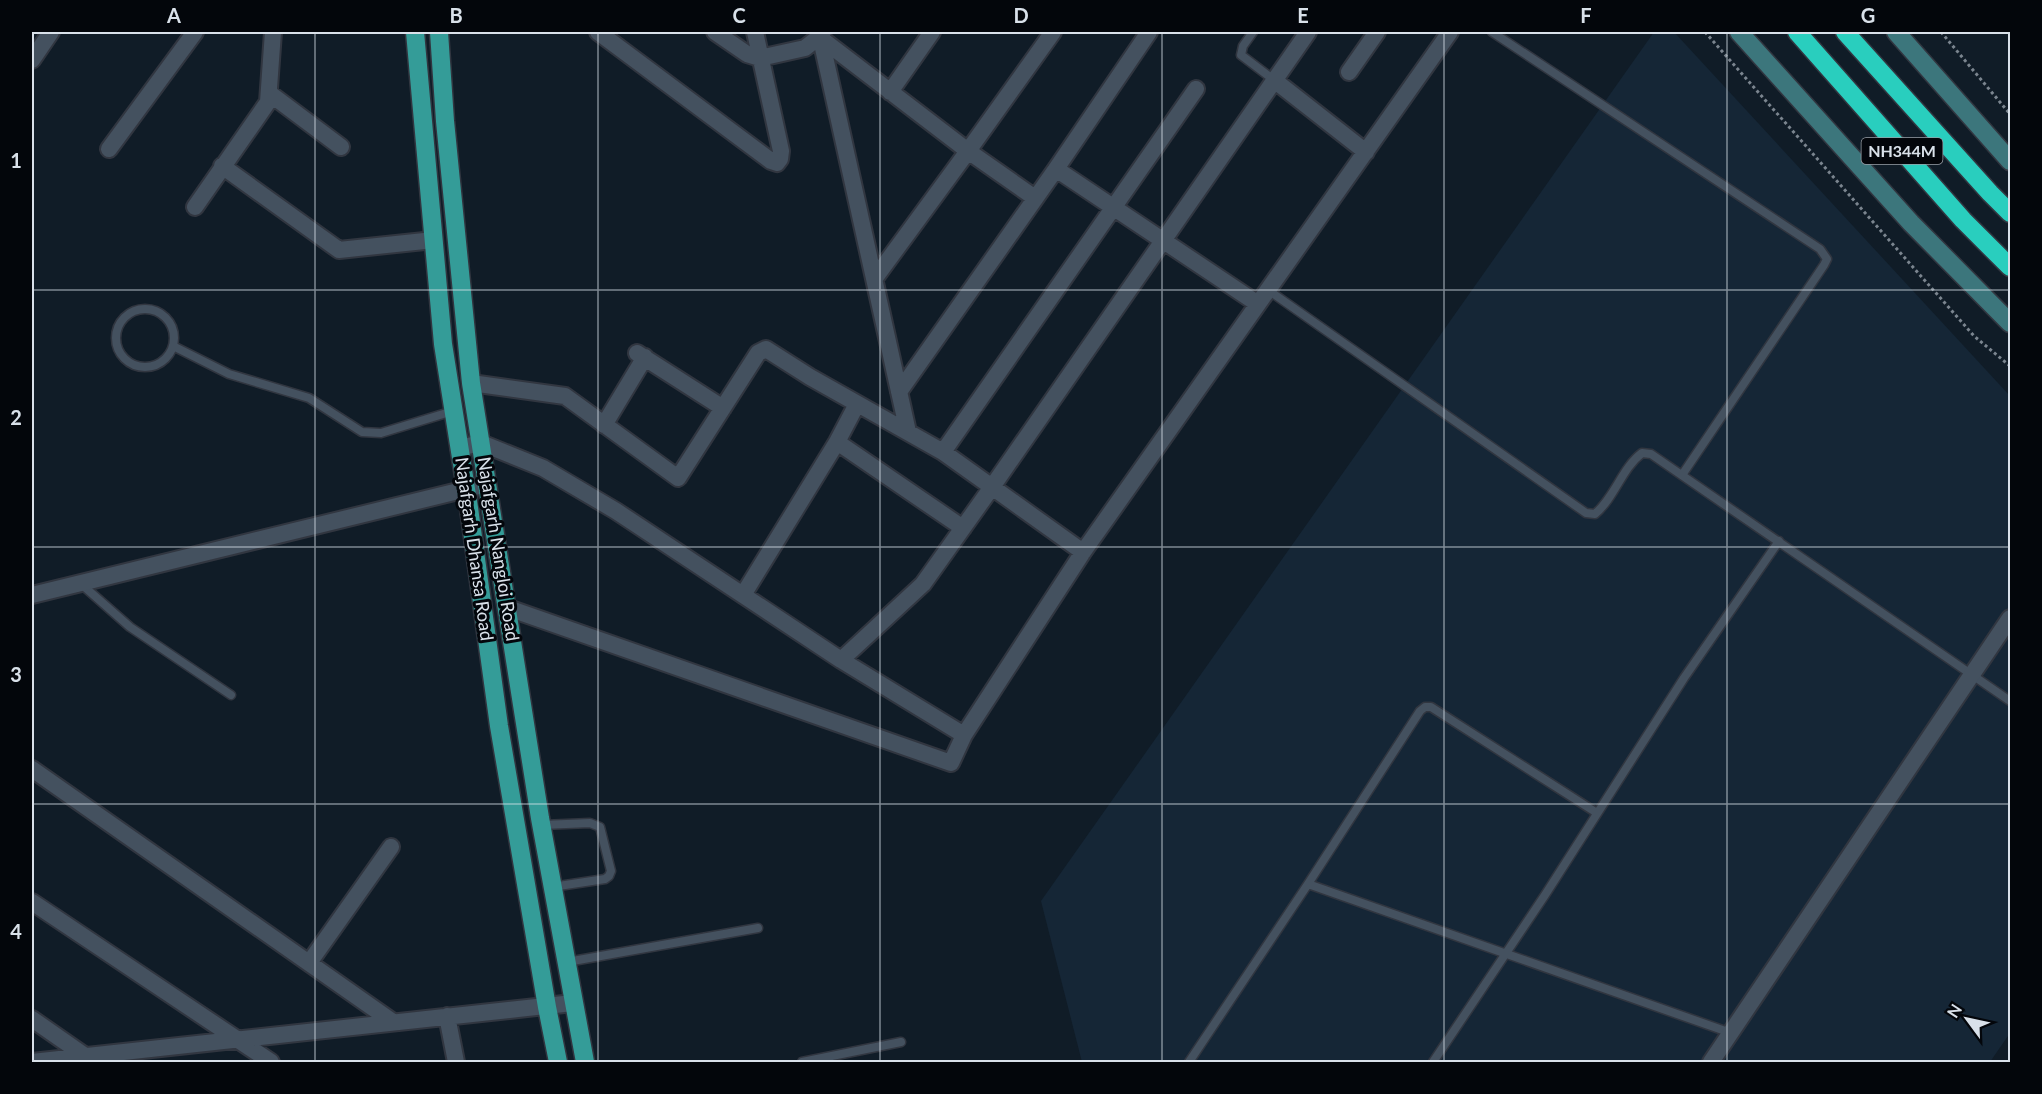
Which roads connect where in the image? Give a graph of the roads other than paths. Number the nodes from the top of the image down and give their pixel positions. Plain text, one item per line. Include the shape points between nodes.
1 (51, 32) edge
2 (195, 32) edge
3 (273, 32) edge
4 (415, 32) edge
5 (439, 32) edge
6 (598, 32) edge
7 (715, 32) edge
8 (755, 32) edge
9 (932, 32) edge
10 (1053, 32) edge
11 (1149, 32) edge
12 (1253, 32) edge
13 (1308, 32) edge
14 (1377, 32) edge
15 (1450, 32) edge
16 (1492, 32) edge
17 (1739, 32) edge
18 (1797, 32) edge
19 (1845, 32) edge
20 (1896, 32) edge
21 (821, 36) edge
22 (760, 58) junction
23 (32, 60) edge
24 (1348, 72) dead end
25 (1274, 80) junction
26 (1196, 89) dead end
27 (890, 92) junction
28 (269, 93) junction
29 (342, 147) dead end
30 (109, 149) dead end
31 (969, 151) junction
32 (1366, 152) junction
33 (2010, 160) edge
34 (222, 166) junction
35 (1056, 169) junction
36 (1035, 198) junction
37 (195, 207) dead end
38 (1112, 207) junction
39 (2010, 213) edge
40 (434, 240) junction
41 (1162, 241) junction
42 (2010, 267) edge
43 (874, 278) junction
44 (1268, 290) junction
45 (1258, 304) junction
46 (2010, 323) edge
47 (173, 346) junction
48 (471, 383) junction
49 (899, 392) junction
50 (857, 404) junction
51 (723, 408) junction
52 (453, 411) junction
53 (604, 425) junction
54 (908, 432) junction
55 (837, 442) junction
56 (481, 443) junction
57 (459, 448) junction
58 (943, 452) junction
59 (1682, 475) junction
60 (487, 484) junction
61 (992, 487) junction
62 (465, 489) junction
63 (963, 528) junction
64 (1779, 541) junction
65 (1083, 552) junction
66 (80, 583) junction
67 (32, 595) edge
68 (743, 595) junction
69 (508, 608) junction
70 (2010, 618) edge
71 (841, 660) junction
72 (1972, 673) junction
73 (231, 695) dead end
74 (2010, 701) edge
75 (964, 735) junction
76 (532, 764) junction
77 (506, 768) junction
78 (32, 769) edge
79 (1597, 813) junction
80 (541, 825) junction
81 (391, 847) dead end
82 (1308, 884) junction
83 (553, 892) junction
84 (529, 900) junction
85 (32, 902) edge
86 (758, 928) dead end
87 (1505, 953) junction
88 (565, 962) junction
89 (309, 963) junction
90 (573, 1004) junction
91 (547, 1007) junction
92 (447, 1016) junction
93 (32, 1019) edge
94 (393, 1022) junction
95 (1731, 1033) junction
96 (237, 1039) junction
97 (901, 1042) dead end
98 (91, 1059) edge
99 (32, 1062) edge
100 (271, 1062) edge
101 (456, 1062) edge
102 (558, 1062) edge
103 (585, 1062) edge
104 (802, 1062) edge
105 (1189, 1062) edge
106 (1432, 1062) edge
107 (1711, 1062) edge

1 - 23 street
2 - 30 street
3 - 28 street
4 - 40 main road, Najafgarh Dhansa Road
5 - 48 main road, Najafgarh Nangloi Road
6 - 22 street via 777,164 781,151
7 - 22 street via 747,54
8 - 22 street
9 - 27 street
10 - 31 street
11 - 35 street
12 - 25 lane via 1241,55
13 - 25 street
14 - 24 street
15 - 32 street
16 - 59 lane via 1825,254 1824,266
17 - 46 street via 1911,223
18 - 42 highway, NH344M via 1963,220
19 - 39 highway, NH344M
20 - 33 street
21 - 22 street via 805,48
21 - 27 street
21 - 43 street
25 - 32 street
25 - 41 street
26 - 38 street
27 - 31 street
28 - 29 street
28 - 34 street via 265,108
31 - 36 street
31 - 43 street
32 - 44 street
34 - 37 street
34 - 40 street via 339,250
35 - 36 street
35 - 38 street
36 - 49 street
38 - 41 street
38 - 58 street
40 - 52 main road, Najafgarh Dhansa Road
41 - 45 street
41 - 61 street
43 - 49 street
44 - 45 street
44 - 59 lane via 1586,513 1595,514 1604,506 1634,459 1642,453 1651,454
45 - 65 street
47 - 47 lane via 165,360 144,368 124,358 116,337 126,317 147,309 167,319 173,328
47 - 52 lane via 229,374 309,398 362,432 381,433
48 - 53 street via 565,396
48 - 56 main road, Najafgarh Nangloi Road
49 - 54 street
50 - 51 street via 766,349 758,352
50 - 54 street
50 - 55 street
51 - 53 street via 678,478
51 - 53 street via 641,355
52 - 57 main road, Najafgarh Dhansa Road
54 - 58 street
55 - 63 street
55 - 68 street
56 - 57 street
56 - 60 main road, Najafgarh Nangloi Road
56 - 68 street via 543,468
57 - 62 main road, Najafgarh Dhansa Road
58 - 61 street
59 - 64 lane
60 - 62 street
60 - 69 main road, Najafgarh Nangloi Road
61 - 63 street
61 - 65 street
62 - 66 street
62 - 77 main road, Najafgarh Dhansa Road
63 - 71 street via 915,593
64 - 72 lane
64 - 79 lane
65 - 75 street
66 - 67 street
66 - 73 lane via 130,627
68 - 71 street
69 - 75 street via 951,763
69 - 76 main road, Najafgarh Nangloi Road
70 - 72 street
71 - 75 street
72 - 74 lane
72 - 95 street
76 - 77 main road
76 - 80 main road, Najafgarh Nangloi Road
77 - 84 main road, Najafgarh Dhansa Road
78 - 89 street
79 - 82 lane via 1431,707 1425,707
79 - 87 lane
80 - 83 main road, Najafgarh Nangloi Road
80 - 83 lane via 590,823 600,827 610,871 604,879
81 - 89 street
82 - 87 lane
82 - 105 lane
83 - 84 main road
83 - 88 main road, Najafgarh Nangloi Road
84 - 91 main road, Najafgarh Dhansa Road
85 - 96 street
86 - 88 lane
87 - 95 lane
87 - 106 lane
88 - 90 main road, Najafgarh Nangloi Road
89 - 94 street
90 - 91 street
90 - 103 main road, Najafgarh Nangloi Road
91 - 92 street
91 - 102 main road, Najafgarh Dhansa Road
92 - 94 street
92 - 101 street
93 - 98 street
94 - 96 street
95 - 107 street
96 - 98 street
96 - 100 street
97 - 104 lane
98 - 99 street

